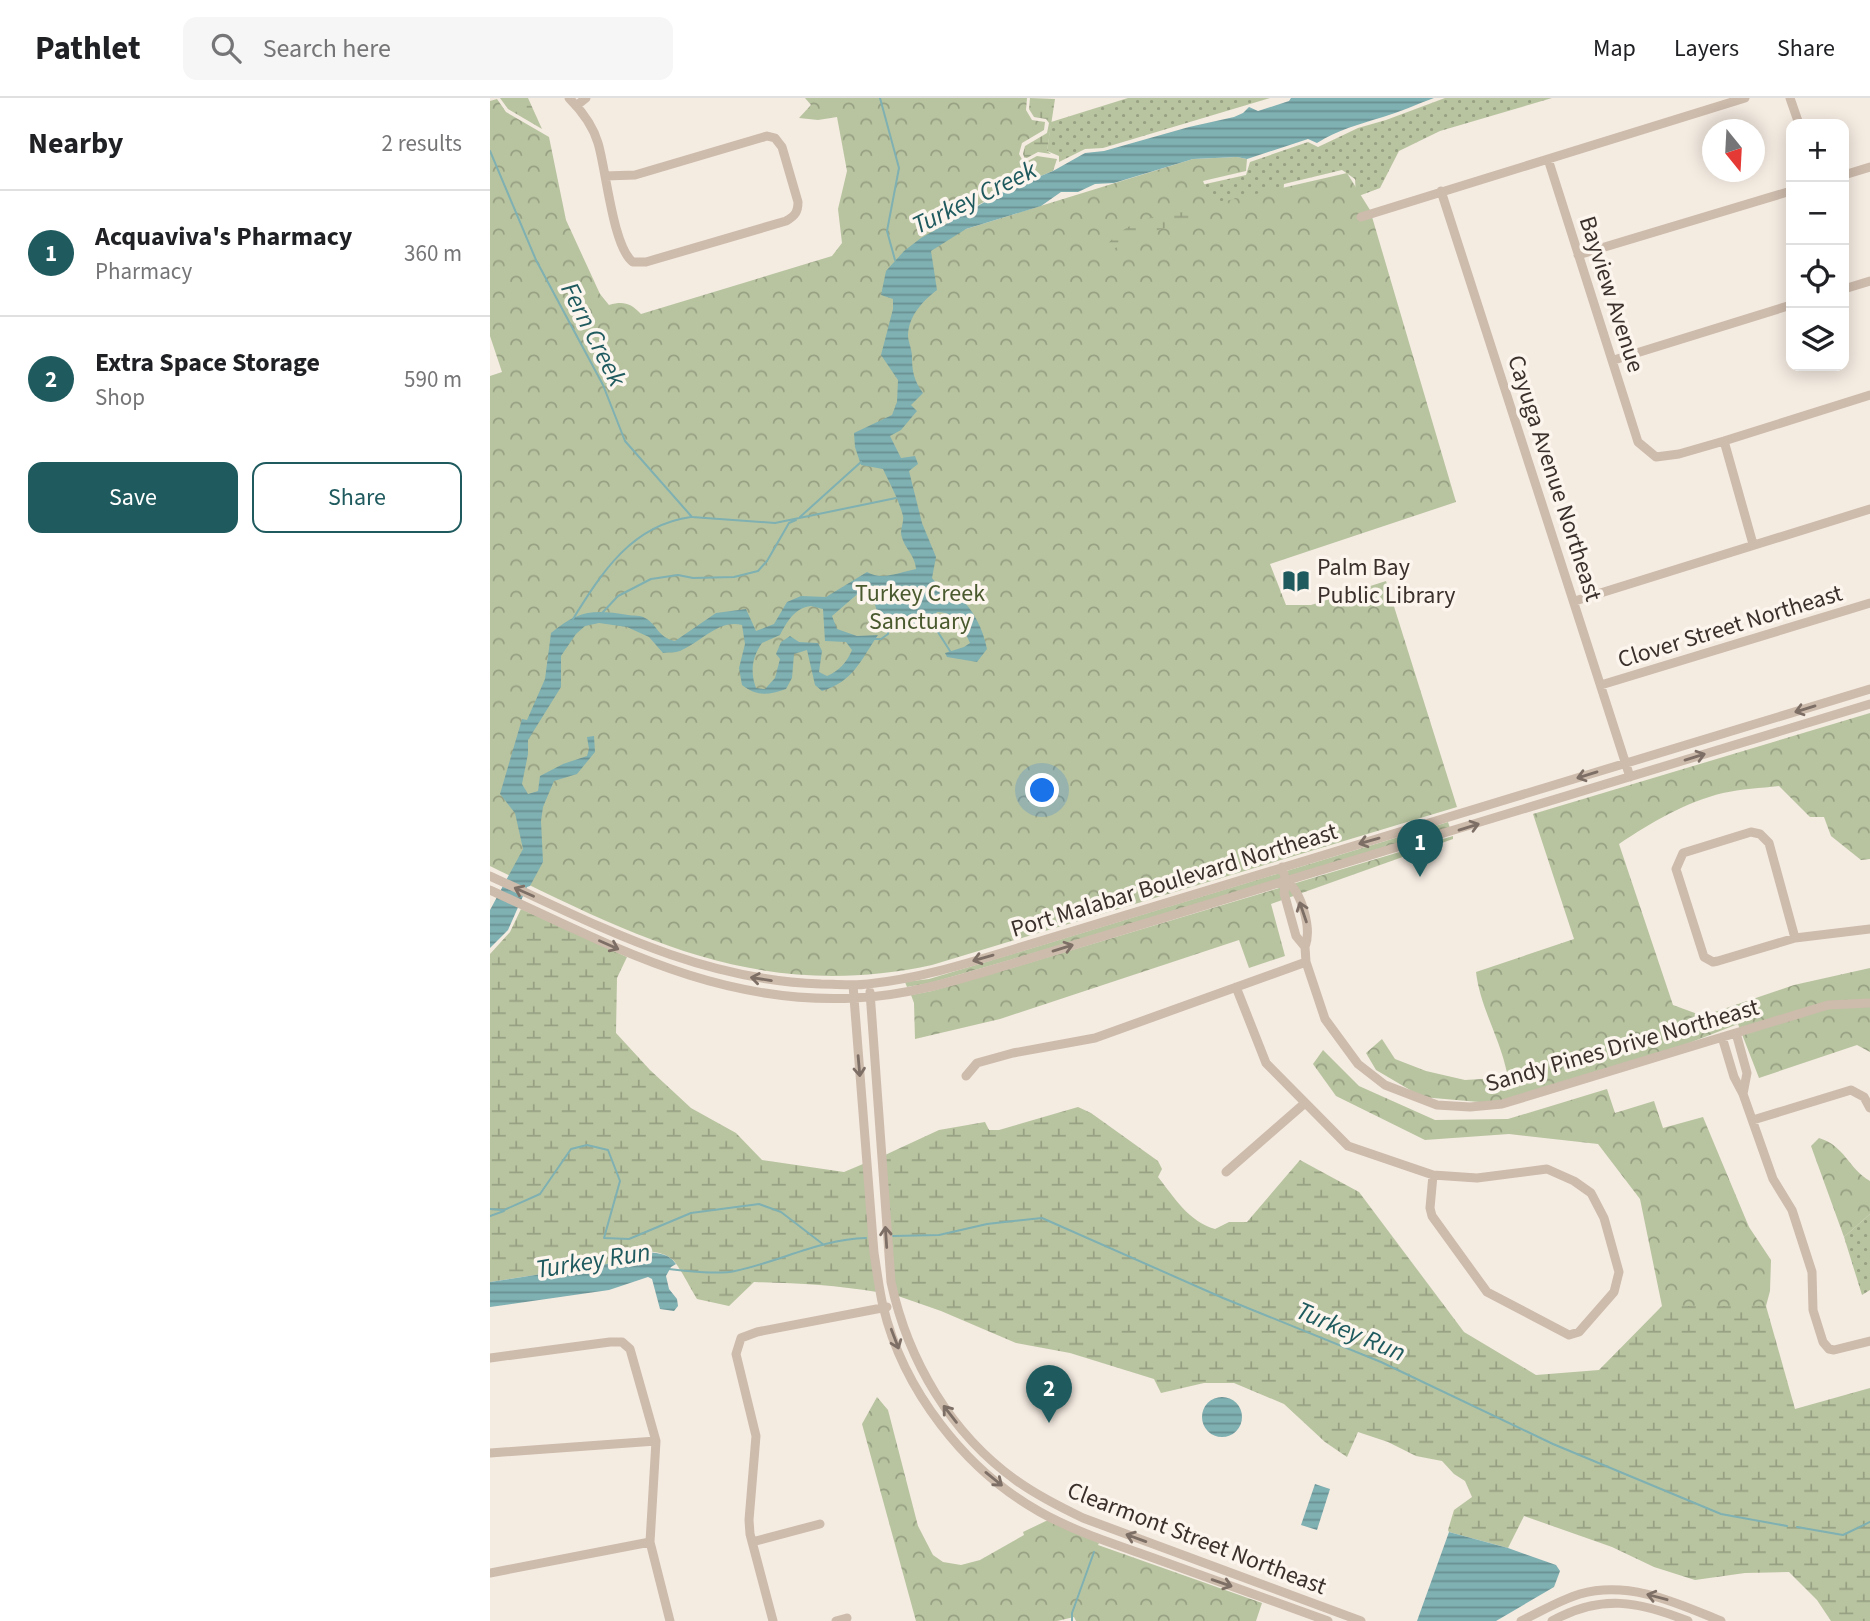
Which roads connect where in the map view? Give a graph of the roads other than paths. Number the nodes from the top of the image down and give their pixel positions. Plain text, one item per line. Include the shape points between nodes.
1 (569, 98) edge
2 (586, 98) edge
3 (1745, 98) edge
4 (1790, 98) edge
5 (576, 106) junction
6 (1797, 119) edge
7 (1548, 159) junction
8 (1870, 167) edge
9 (1849, 173) edge
10 (605, 176) junction
11 (1441, 191) junction
12 (1786, 193) edge
13 (1361, 217) dead end
14 (1578, 255) junction
15 (1870, 281) edge
16 (1849, 287) edge
17 (1786, 307) edge
18 (1614, 360) junction
19 (1870, 395) edge
20 (1724, 441) junction
21 (1870, 509) edge
22 (1753, 544) junction
23 (1575, 601) junction
24 (1870, 604) edge
25 (1601, 685) junction
26 (1870, 689) edge
27 (1870, 704) edge
28 (1626, 762) junction
29 (1630, 777) junction
30 (1524, 794) junction
31 (1528, 808) junction
32 (1282, 867) junction
33 (490, 876) edge
34 (1286, 881) junction
35 (490, 890) edge
36 (1870, 929) edge
37 (1795, 938) junction
38 (1306, 962) junction
39 (705, 967) junction
40 (700, 980) junction
41 (786, 983) junction
42 (870, 984) junction
43 (853, 985) junction
44 (1236, 987) junction
45 (784, 996) junction
46 (870, 997) junction
47 (854, 998) junction
48 (1870, 1003) edge
49 (1736, 1033) junction
50 (1722, 1037) junction
51 (1745, 1064) junction
52 (1731, 1068) junction
53 (966, 1076) dead end
54 (1743, 1094) junction
55 (1305, 1103) junction
56 (1870, 1108) edge
57 (1753, 1120) junction
58 (1227, 1172) dead end
59 (1433, 1175) junction
60 (896, 1305) junction
61 (883, 1308) junction
62 (1870, 1341) edge
63 (490, 1358) edge
64 (656, 1441) junction
65 (490, 1453) edge
66 (820, 1524) dead end
67 (650, 1542) junction
68 (752, 1542) junction
69 (490, 1573) edge
70 (847, 1618) dead end
71 (670, 1621) edge
72 (773, 1621) edge
73 (836, 1621) edge
74 (1328, 1621) edge
75 (1361, 1621) edge
76 (1521, 1621) edge
77 (1552, 1621) edge
78 (1688, 1621) edge
79 (1721, 1621) edge

1 - 5 street
2 - 5 street
3 - 7 street
4 - 6 street
5 - 10 street via 597,140
7 - 11 street
7 - 14 street, Bayview Avenue
8 - 9 street
10 - 10 street via 626,255 639,264 786,221 798,210 782,147 767,136 635,175
11 - 13 street
11 - 23 street, Cayuga Avenue Northeast
12 - 14 street
14 - 18 street, Bayview Avenue
15 - 16 street
17 - 18 street
18 - 20 street, Bayview Avenue via 1638,442 1656,457
19 - 20 street
20 - 22 street
21 - 22 street
22 - 23 street
23 - 25 street, Cayuga Avenue Northeast
24 - 25 street, Clover Street Northeast
25 - 28 street, Cayuga Avenue Northeast
26 -> 28 street, Port Malabar Boulevard Northeast
29 -> 27 street, Port Malabar Boulevard Northeast
28 - 29 street, Cayuga Avenue Northeast
28 -> 30 street, Port Malabar Boulevard Northeast
29 - 31 street, Port Malabar Boulevard Northeast
30 - 31 street
30 -> 32 street, Port Malabar Boulevard Northeast
34 -> 31 street, Port Malabar Boulevard Northeast
32 - 34 street
32 -> 42 street, Port Malabar Boulevard Northeast via 928,974
39 -> 33 street, Port Malabar Boulevard Northeast
34 - 38 street, Sandy Pines Drive Northeast via 1294,886 1308,928
46 -> 34 street, Port Malabar Boulevard Northeast via 931,987
35 -> 40 street, Port Malabar Boulevard Northeast via 643,960
36 - 37 street
37 - 37 street via 1718,961 1704,957 1676,869 1679,857 1751,832 1760,834 1769,842
38 - 44 street
38 - 50 street, Sandy Pines Drive Northeast via 1325,1019 1358,1064 1385,1085 1437,1105 1502,1104
39 - 40 street
41 -> 39 street, Port Malabar Boulevard Northeast
40 - 45 street, Port Malabar Boulevard Northeast
41 - 43 street, Port Malabar Boulevard Northeast
41 - 45 street
42 - 43 street, Port Malabar Boulevard Northeast
42 - 46 street, Clearmont Street Northeast
43 - 47 street, Clearmont Street Northeast
44 - 53 street via 1095,1038 978,1063
44 - 55 street via 1266,1063
45 - 47 street, Port Malabar Boulevard Northeast
46 - 47 street, Port Malabar Boulevard Northeast
60 -> 46 street, Clearmont Street Northeast via 887,1252
47 -> 61 street, Clearmont Street Northeast via 874,1254
48 - 49 street, Sandy Pines Drive Northeast via 1828,1005
49 - 50 street, Sandy Pines Drive Northeast
49 - 51 street
50 - 52 street
51 - 52 street
51 - 54 street
52 - 54 street
54 - 57 street
55 - 58 street
55 - 59 street via 1348,1146
56 - 57 street via 1864,1097 1852,1090
57 - 62 street via 1812,1272 1813,1310 1824,1342 1834,1350
59 - 59 street via 1432,1216 1481,1286 1494,1297 1569,1335 1579,1332 1614,1292 1619,1272 1604,1218 1591,1193 1574,1181 1542,1169 1477,1178
60 - 61 street
75 -> 60 street, Clearmont Street Northeast via 1083,1518 1015,1480 967,1435 936,1396
61 - 68 street via 757,1332 739,1341 736,1360 756,1436 749,1520
61 -> 74 street, Clearmont Street Northeast via 926,1403 978,1466 1009,1492 1081,1532
63 - 64 street via 622,1342 630,1349
64 - 65 street
64 - 67 street
66 - 68 street
67 - 69 street
67 - 71 street
68 - 72 street
70 - 73 street
79 -> 76 street via 1632,1591 1582,1593
77 - 78 street via 1587,1605 1629,1603

